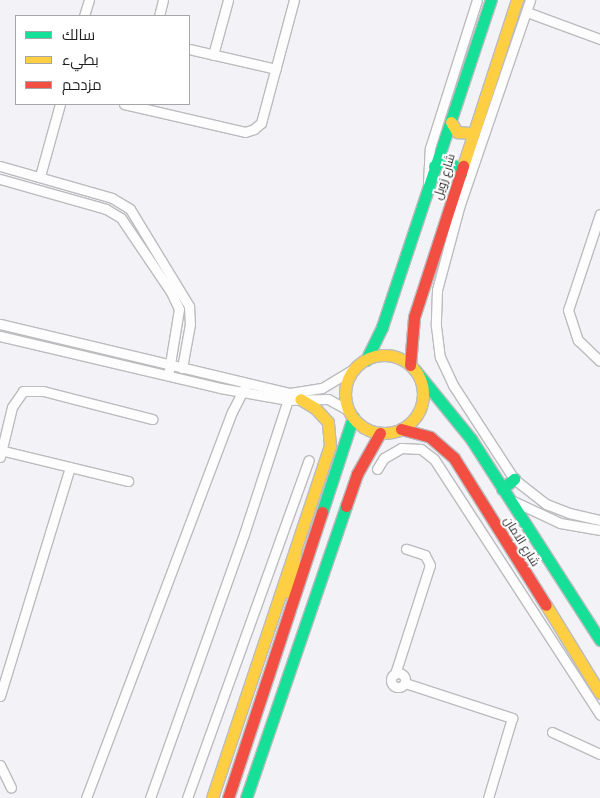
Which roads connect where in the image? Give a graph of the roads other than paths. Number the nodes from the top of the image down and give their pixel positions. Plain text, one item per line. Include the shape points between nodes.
1 (89, 0) edge
2 (163, 0) edge
3 (228, 0) edge
4 (294, 0) edge
5 (476, 0) edge
6 (491, 0) edge
7 (517, 0) edge
8 (530, 0) edge
9 (527, 12) junction
10 (84, 15) edge
11 (158, 15) edge
12 (600, 39) edge
13 (190, 49) edge
14 (213, 55) junction
15 (276, 69) junction
16 (60, 105) edge
17 (134, 105) edge
18 (450, 122) junction
19 (473, 133) junction
20 (0, 166) edge
21 (434, 166) junction
22 (461, 174) junction
23 (40, 176) junction
24 (0, 179) edge
25 (428, 183) junction
26 (600, 214) edge
27 (158, 251) junction
28 (148, 257) junction
29 (0, 324) edge
30 (0, 336) edge
31 (366, 360) junction
32 (600, 361) edge
33 (171, 365) junction
34 (413, 367) junction
35 (182, 368) junction
36 (355, 368) junction
37 (168, 375) junction
38 (221, 384) junction
39 (245, 388) junction
40 (289, 396) junction
41 (300, 399) junction
42 (351, 413) junction
43 (152, 419) dead end
44 (401, 429) junction
45 (380, 432) junction
46 (1, 453) edge
47 (309, 460) dead end
48 (70, 467) junction
49 (378, 469) dead end
50 (514, 479) junction
51 (128, 481) dead end
52 (502, 489) junction
53 (510, 500) junction
54 (600, 520) edge
55 (600, 530) edge
56 (406, 549) dead end
57 (295, 553) junction
58 (285, 631) junction
59 (600, 640) edge
60 (600, 693) edge
61 (0, 696) edge
62 (600, 715) edge
63 (552, 732) dead end
64 (600, 754) edge
65 (0, 765) edge
66 (11, 788) dead end
67 (86, 798) edge
68 (150, 798) edge
69 (187, 798) edge
70 (212, 798) edge
71 (228, 798) edge
72 (246, 798) edge
73 (488, 798) edge

1 - 10 street
2 - 11 street
3 - 14 street
4 - 15 street
5 - 25 street via 430,148
6 - 18 main road, شارع زويل
7 - 19 main road, شارع زويل
8 - 9 street
9 - 12 street
9 - 50 street via 460,204 435,308 440,357 491,449
13 - 14 street
14 - 15 street
15 - 17 street via 261,123 249,131
16 - 23 street
18 - 19 main road via 457,132
18 - 21 main road, شارع زويل
19 - 22 main road, شارع زويل
20 - 23 street
21 - 22 main road via 441,161 450,161
21 - 25 main road, شارع زويل
22 - 34 main road, شارع زويل via 414,317
23 - 27 street via 122,202
24 - 28 street via 114,213
25 - 31 main road, شارع زويل via 382,327
26 - 32 street via 568,310 578,340
27 - 28 street
27 - 35 street via 189,306 190,324
28 - 33 street via 179,309
29 - 33 street
30 - 37 street
31 - 34 main road via 378,355 392,356
31 - 36 main road
33 - 35 street
33 - 37 street
34 - 44 main road via 422,385 422,403 414,418
34 - 52 main road, شارع الامان via 460,424
35 - 38 street
36 - 40 street via 322,388
36 - 42 main road via 346,388
37 - 38 street
38 - 39 street
39 - 40 street
39 - 67 street via 232,412
40 - 41 street
40 - 68 street
41 - 42 street via 328,398
41 - 57 main road via 322,415 331,435 327,458
42 - 45 main road via 365,428
42 - 58 main road
43 - 46 street via 28,390 16,398
44 - 45 main road
44 - 60 main road, شارع الامان via 430,438 454,458
45 - 72 main road via 357,474
46 - 48 street
47 - 69 street
48 - 51 street
48 - 61 street
49 - 62 street via 384,458 401,448 421,450 434,458
50 - 52 main road
50 - 54 street via 546,504
52 - 53 main road, شارع الامان
53 - 55 street via 560,523
53 - 59 main road, شارع الامان
56 - 73 street via 425,555 430,565 392,678 394,686 401,687 405,683 512,718
57 - 58 main road
57 - 70 main road
58 - 71 main road
63 - 64 street
65 - 66 street

